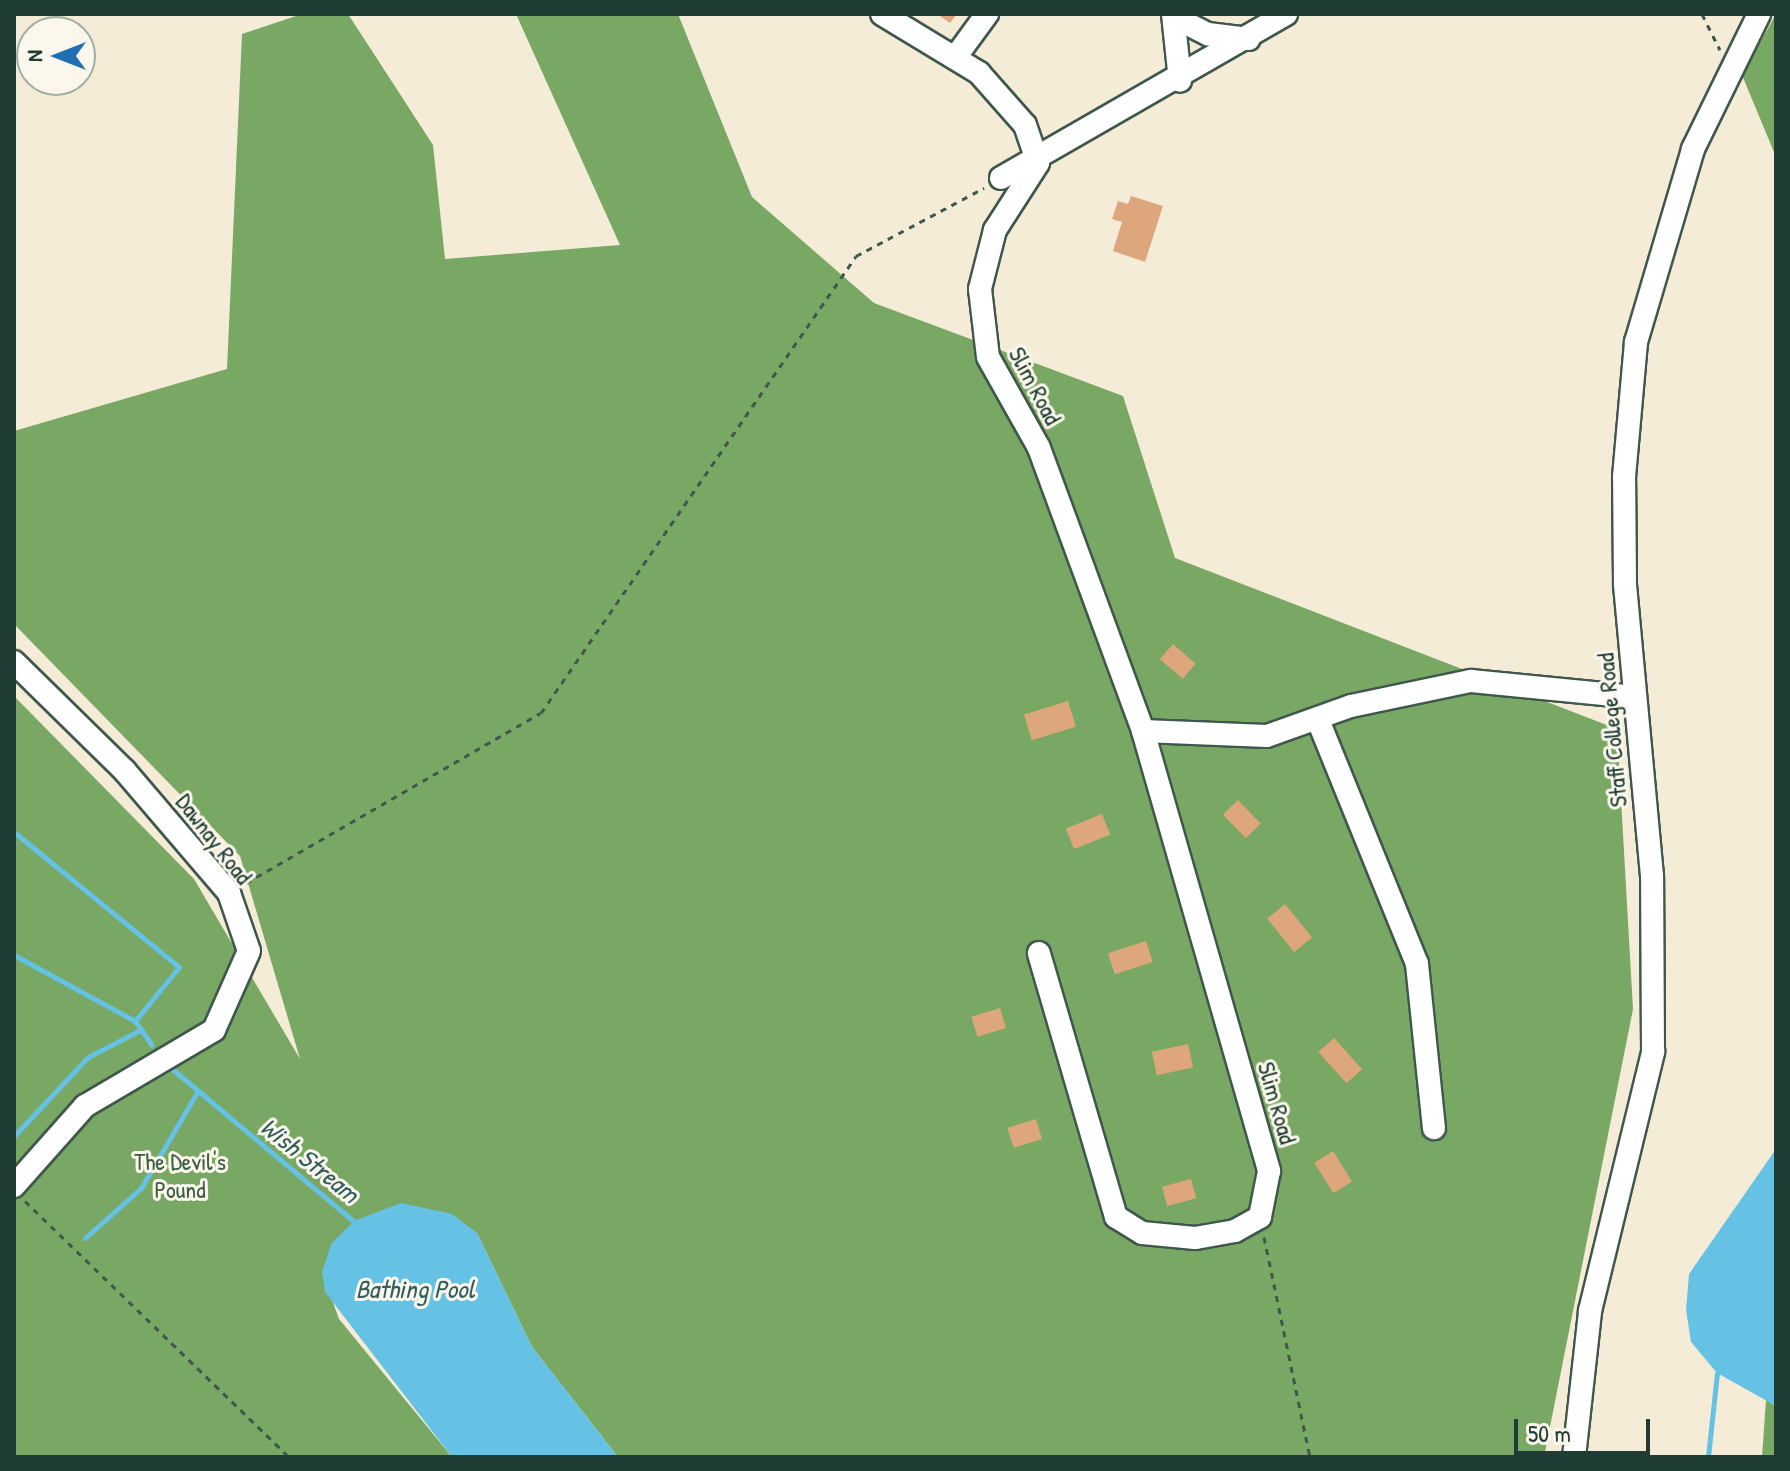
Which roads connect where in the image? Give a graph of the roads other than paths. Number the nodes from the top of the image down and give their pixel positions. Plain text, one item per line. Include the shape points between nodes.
1 (882, 14) edge
2 (987, 14) edge
3 (1286, 14) edge
4 (1759, 14) edge
5 (1175, 16) edge
6 (1250, 39) junction
7 (957, 55) junction
8 (1180, 81) junction
9 (1038, 163) junction
10 (1001, 178) road end
11 (14, 662) edge
12 (1634, 697) junction
13 (1318, 720) junction
14 (1143, 731) junction
15 (1039, 953) dead end
16 (1434, 1128) dead end
17 (21, 1164) edge
18 (14, 1188) edge
19 (1574, 1457) edge

1 - 7 street via 939,54
2 - 7 street
3 - 6 street
4 - 12 street, Staff College Road via 1730,69 1668,218 1636,342 1624,477
5 - 6 street via 1208,34
5 - 8 street
6 - 8 street, Slim Road
7 - 9 street via 1025,125
8 - 9 street, Slim Road
9 - 10 street
9 - 14 street, Slim Road via 995,230 980,289 988,357 1039,448
11 - 17 street, Dawnay Road via 124,770 229,893 249,951 214,1030 85,1106
12 - 13 street via 1471,681
12 - 19 street, Staff College Road via 1652,876 1653,1052 1590,1311
13 - 14 street via 1267,736
13 - 16 street via 1417,964
14 - 15 street, Slim Road via 1269,1171 1260,1217 1235,1231 1195,1238 1142,1233 1116,1217
17 - 18 street, Dawnay Road

